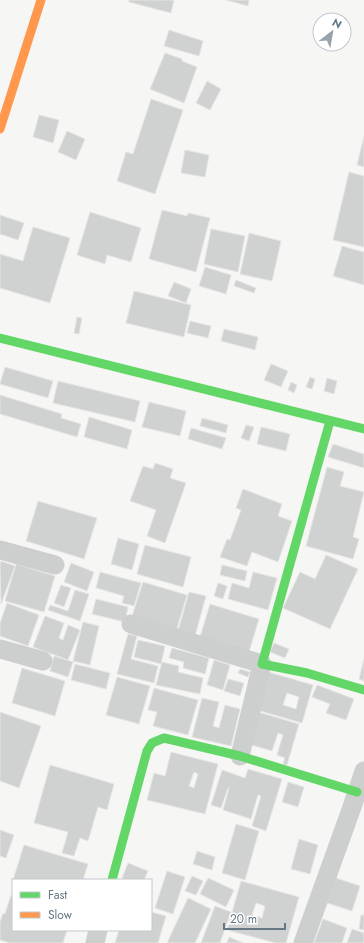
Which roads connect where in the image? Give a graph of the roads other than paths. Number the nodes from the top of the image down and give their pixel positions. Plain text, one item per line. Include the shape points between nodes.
1 (41, 0) edge
2 (0, 129) edge
3 (0, 338) edge
4 (330, 421) junction
5 (364, 428) edge
6 (0, 550) edge
7 (55, 565) dead end
8 (131, 624) dead end
9 (0, 649) edge
10 (43, 661) dead end
11 (262, 664) junction
12 (364, 690) edge
13 (240, 756) junction
14 (364, 771) edge
15 (358, 803) edge
16 (112, 879) edge
17 (98, 931) edge
18 (95, 943) edge
19 (303, 943) edge

1 - 2 street
3 - 4 street
4 - 5 street
4 - 11 street
6 - 7 street
8 - 11 street
9 - 10 street
11 - 12 street via 307,673
11 - 13 street
13 - 15 street
13 - 16 street via 164,738 152,743 147,751
14 - 15 street
15 - 19 street
17 - 18 street

